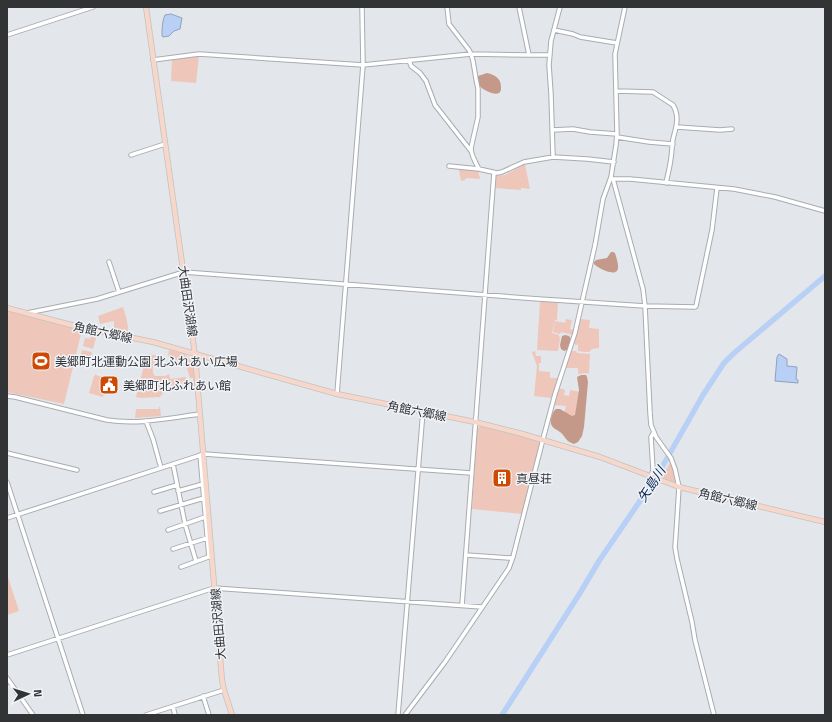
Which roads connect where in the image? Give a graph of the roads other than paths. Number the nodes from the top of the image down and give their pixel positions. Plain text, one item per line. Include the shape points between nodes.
1 (93, 7) edge
2 (146, 7) edge
3 (362, 7) edge
4 (447, 7) edge
5 (519, 7) edge
6 (560, 7) edge
7 (625, 7) edge
8 (554, 30) junction
9 (7, 35) edge
10 (617, 43) junction
11 (471, 54) junction
12 (529, 55) junction
13 (550, 55) junction
14 (153, 60) junction
15 (409, 60) junction
16 (363, 65) junction
17 (616, 91) junction
18 (677, 127) junction
19 (732, 129) dead end
20 (552, 130) junction
21 (617, 136) junction
22 (165, 144) junction
23 (673, 144) junction
24 (471, 152) junction
25 (131, 155) dead end
26 (553, 157) junction
27 (614, 162) junction
28 (449, 166) dead end
29 (479, 169) junction
30 (494, 173) junction
31 (612, 179) junction
32 (666, 183) junction
33 (717, 188) junction
34 (825, 211) edge
35 (109, 262) dead end
36 (184, 272) junction
37 (346, 284) junction
38 (119, 292) junction
39 (484, 294) junction
40 (582, 301) junction
41 (645, 306) junction
42 (7, 308) edge
43 (26, 314) junction
44 (195, 355) junction
45 (337, 394) junction
46 (7, 396) edge
47 (422, 411) junction
48 (200, 414) junction
49 (146, 421) junction
50 (475, 422) junction
51 (654, 432) junction
52 (542, 440) junction
53 (7, 453) edge
54 (202, 454) junction
55 (173, 464) junction
56 (160, 468) junction
57 (418, 469) junction
58 (77, 470) dead end
59 (471, 473) junction
60 (651, 477) junction
61 (7, 482) edge
62 (177, 484) junction
63 (202, 484) junction
64 (679, 487) junction
65 (178, 491) junction
66 (154, 492) dead end
67 (204, 498) junction
68 (181, 505) junction
69 (160, 511) dead end
70 (18, 514) junction
71 (205, 517) junction
72 (7, 518) edge
73 (825, 522) edge
74 (186, 524) junction
75 (168, 530) dead end
76 (207, 538) junction
77 (191, 543) junction
78 (173, 549) dead end
79 (466, 555) junction
80 (210, 557) junction
81 (513, 557) junction
82 (196, 561) junction
83 (181, 567) dead end
84 (214, 588) junction
85 (408, 602) junction
86 (462, 605) junction
87 (482, 607) junction
88 (58, 638) junction
89 (7, 655) edge
90 (7, 678) edge
91 (224, 690) junction
92 (204, 696) junction
93 (172, 707) junction
94 (33, 715) edge
95 (83, 715) edge
96 (146, 715) edge
97 (175, 715) edge
98 (209, 715) edge
99 (232, 715) edge
100 (398, 715) edge
101 (405, 715) edge
102 (714, 715) edge

1 - 9 street
2 - 14 main road, 大曲田沢湖線
3 - 16 street
4 - 11 street via 449,24
5 - 12 street
6 - 8 street
7 - 10 street
8 - 10 street
8 - 13 street
10 - 17 street
11 - 12 street
11 - 15 street
11 - 24 street via 477,84 478,117
12 - 13 street
13 - 20 street
14 - 16 street via 200,54
14 - 22 main road, 大曲田沢湖線
15 - 16 street
15 - 24 street via 411,66 426,81 435,105
16 - 37 street
17 - 18 street via 653,92 673,105
17 - 21 street
18 - 19 street
18 - 23 street
20 - 21 street via 573,129
20 - 26 street
21 - 23 street
21 - 27 street
22 - 25 street
22 - 36 main road, 大曲田沢湖線
23 - 32 street
24 - 29 street
26 - 27 street
26 - 30 street via 524,162
27 - 31 street
28 - 29 street
29 - 30 street
30 - 39 street
31 - 32 street
31 - 40 street via 603,199
31 - 41 street via 643,289
32 - 33 street
33 - 34 street via 775,197
33 - 41 street via 712,230 696,306
35 - 38 street
36 - 37 street
36 - 38 street
36 - 44 main road, 大曲田沢湖線
37 - 39 street
37 - 45 street
38 - 43 street
39 - 40 street
39 - 50 street
40 - 41 street
40 - 52 street via 575,333
41 - 51 street via 650,413
42 - 43 main road, 角館六郷線
43 - 44 main road, 角館六郷線 via 153,342
44 - 45 main road, 角館六郷線
44 - 48 main road, 大曲田沢湖線
45 - 47 main road, 角館六郷線
46 - 49 street via 107,420
47 - 50 main road, 角館六郷線
47 - 57 street
48 - 49 street
48 - 54 main road, 大曲田沢湖線
49 - 56 street
50 - 52 main road, 角館六郷線
50 - 59 street
51 - 60 street
51 - 64 street via 671,458
52 - 60 main road, 角館六郷線 via 600,457
52 - 81 street
53 - 58 street
54 - 55 street
54 - 57 street
54 - 63 street
54 - 80 main road, 大曲田沢湖線
55 - 56 street
55 - 62 street
56 - 70 street
57 - 59 street
57 - 85 street
59 - 79 street
60 - 64 main road, 角館六郷線
61 - 70 street
62 - 65 street
62 - 66 street
63 - 65 street
63 - 67 street
64 - 73 main road, 角館六郷線
64 - 102 street via 677,559
65 - 68 street
67 - 68 street
67 - 71 street
68 - 69 street
68 - 74 street
70 - 72 street
70 - 88 street
71 - 74 street
71 - 76 street
74 - 75 street
74 - 77 street
76 - 77 street
76 - 80 street
77 - 78 street
77 - 82 street
79 - 81 street
79 - 86 street
80 - 82 street
80 - 84 main road, 大曲田沢湖線
81 - 87 street via 509,568
82 - 83 street
84 - 85 street
84 - 88 street
84 - 91 main road, 大曲田沢湖線
85 - 86 street
85 - 100 street
86 - 87 street
87 - 101 street
88 - 89 street
88 - 95 street
90 - 94 street
91 - 92 street
91 - 99 main road, 大曲田沢湖線
92 - 93 street
92 - 98 street
93 - 96 street
93 - 97 street

